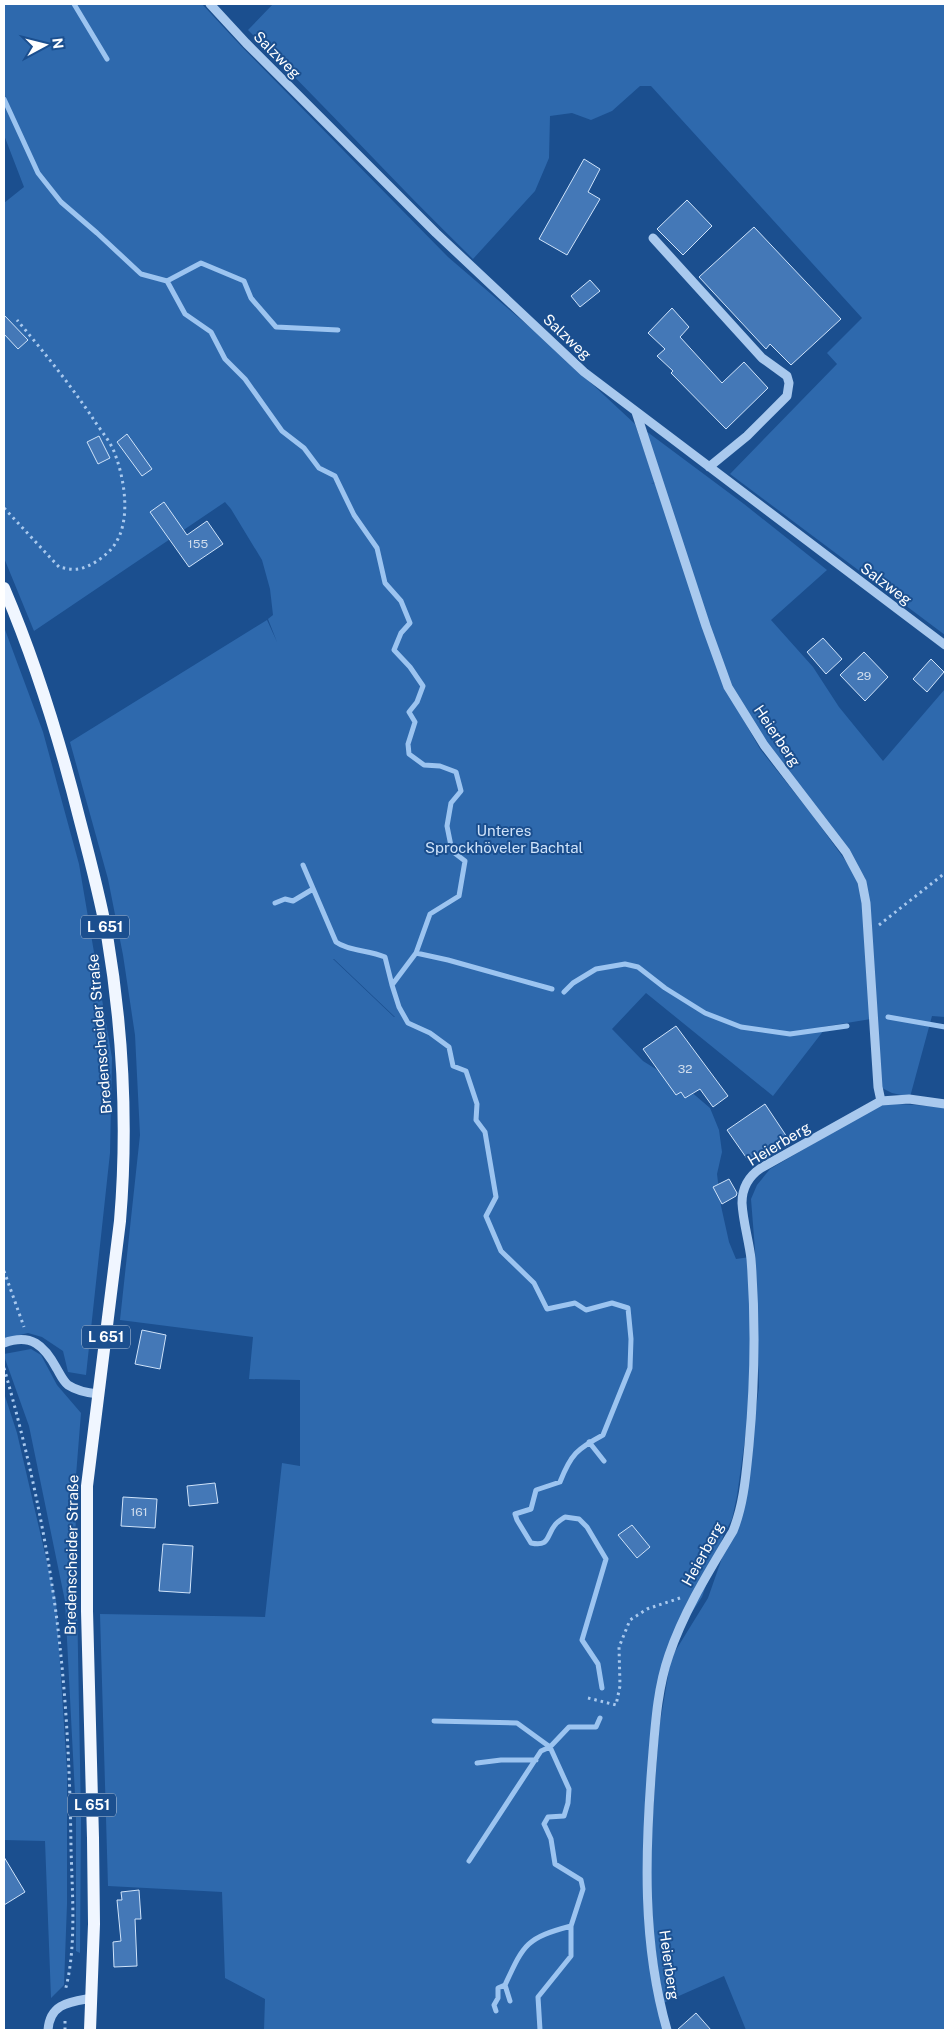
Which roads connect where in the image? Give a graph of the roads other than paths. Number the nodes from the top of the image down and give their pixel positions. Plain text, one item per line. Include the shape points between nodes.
1 (210, 4) edge
2 (653, 238) dead end
3 (636, 412) junction
4 (710, 467) junction
5 (4, 588) edge
6 (945, 646) edge
7 (880, 1101) junction
8 (945, 1104) edge
9 (8, 1342) edge
10 (98, 1394) junction
11 (92, 1998) junction
12 (48, 2030) edge
13 (90, 2030) edge
14 (667, 2030) edge

1 - 3 street, Salzweg via 442,240 584,372
2 - 4 street via 762,358 787,376 789,383 787,396 748,436
3 - 4 street, Salzweg
3 - 7 street, Heierberg via 728,687 764,745 846,852 862,882
4 - 6 street, Salzweg
5 - 10 main road, Bredenscheider Straße / L 651 via 43,689 70,779 106,934 116,1001 123,1070 124,1179
7 - 8 street, Heierberg via 909,1099
7 - 14 street, Heierberg via 753,1173 742,1203 756,1322 746,1476 738,1520 695,1596 669,1656 655,1730 648,1822 648,1911 658,2000
9 - 10 street via 36,1342 48,1353 67,1384
10 - 11 main road, Bredenscheider Straße / L 651 via 86,1515 93,1838
11 - 12 street via 57,2008
11 - 13 main road, Bredenscheider Straße / L 651

